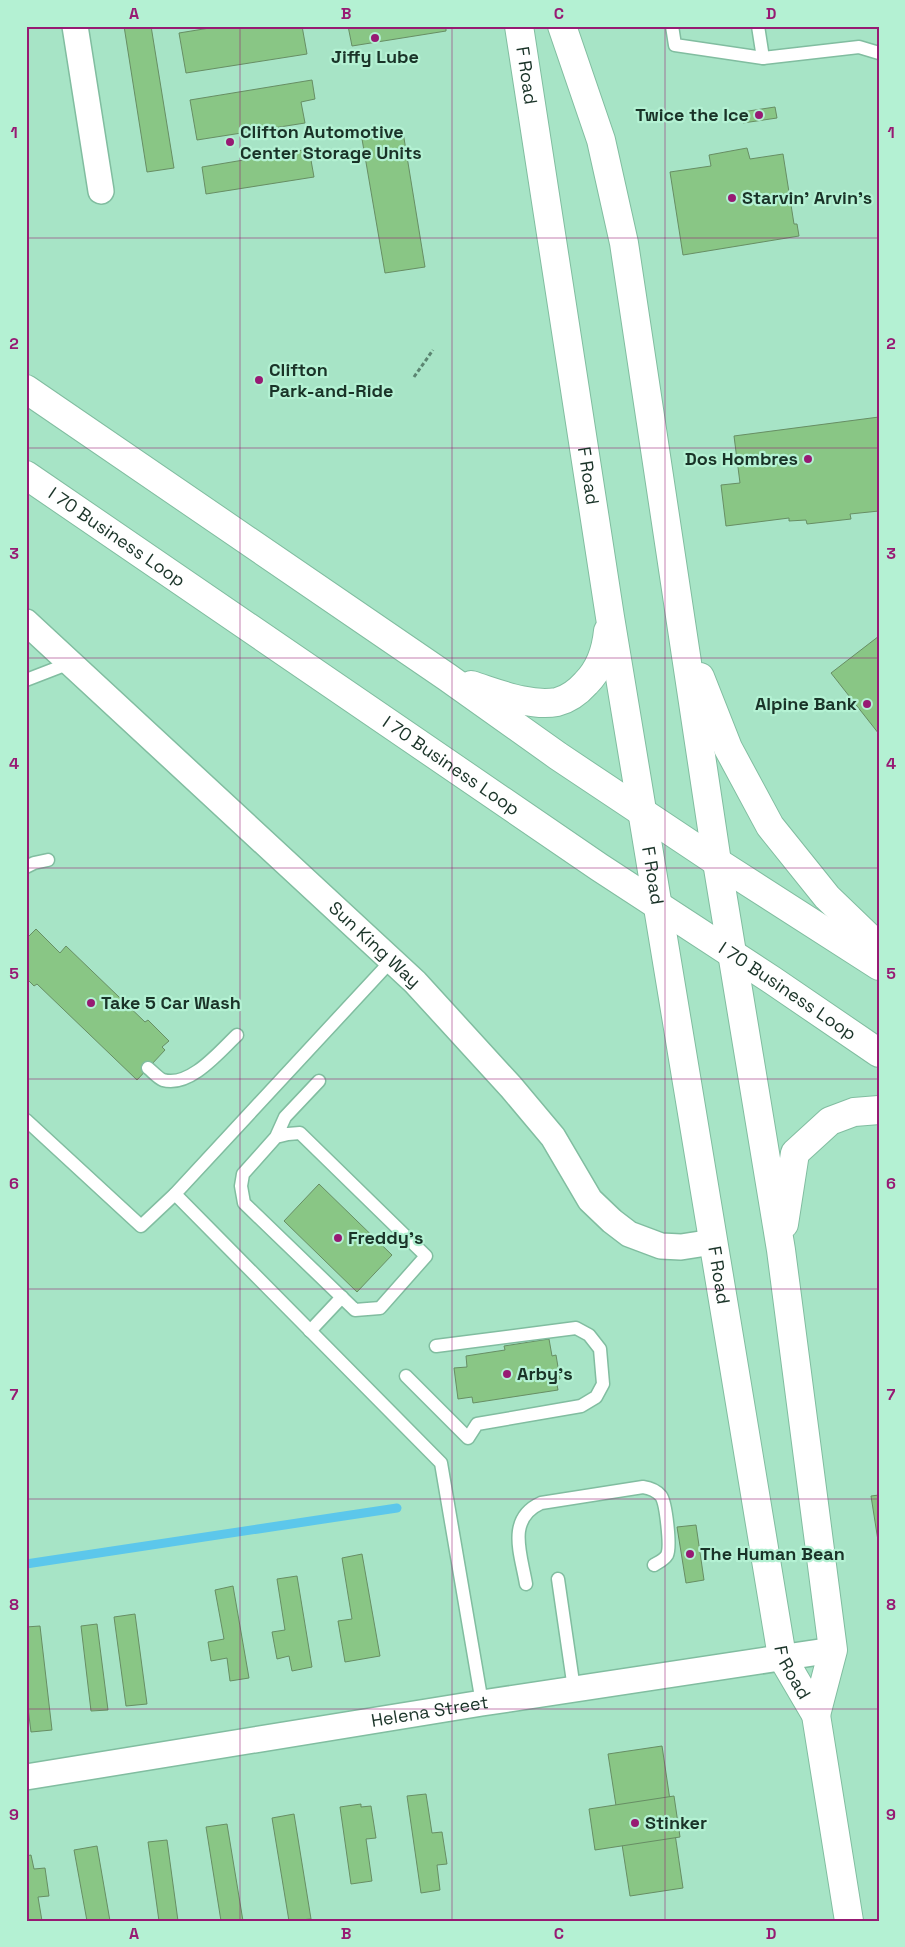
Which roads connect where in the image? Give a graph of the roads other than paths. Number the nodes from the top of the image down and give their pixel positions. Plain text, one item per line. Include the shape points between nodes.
1 (74, 26) edge
2 (519, 26) edge
3 (562, 26) edge
4 (672, 26) edge
5 (758, 26) edge
6 (879, 53) edge
7 (763, 58) junction
8 (101, 191) dead end
9 (26, 389) edge
10 (26, 475) edge
11 (680, 616) junction
12 (610, 617) junction
13 (26, 622) edge
14 (70, 663) junction
15 (447, 677) junction
16 (26, 680) edge
17 (642, 813) junction
18 (48, 860) dead end
19 (717, 862) junction
20 (26, 867) edge
21 (657, 905) junction
22 (879, 947) edge
23 (732, 953) junction
24 (391, 960) junction
25 (879, 966) edge
26 (237, 1034) dead end
27 (879, 1052) edge
28 (148, 1068) dead end
29 (319, 1081) dead end
30 (879, 1110) edge
31 (26, 1120) edge
32 (276, 1137) junction
33 (175, 1194) junction
34 (713, 1242) junction
35 (781, 1250) junction
36 (342, 1297) junction
37 (310, 1332) junction
38 (436, 1346) dead end
39 (406, 1376) dead end
40 (654, 1565) dead end
41 (558, 1578) dead end
42 (526, 1584) dead end
43 (833, 1650) junction
44 (782, 1658) junction
45 (574, 1689) junction
46 (482, 1703) junction
47 (816, 1715) junction
48 (26, 1777) edge
49 (849, 1921) edge

1 - 8 street
2 - 12 main road, F Road
3 - 11 main road, F Road via 601,140 624,243
4 - 7 lane via 675,45
5 - 7 lane
6 - 7 lane via 860,47
9 - 15 main road
10 - 21 main road, I 70 Business Loop
11 - 19 main road, F Road
11 - 22 main road via 728,748 770,826 827,897
12 - 15 main road via 606,647 596,674 576,694 558,702 534,702
12 - 17 main road, F Road
13 - 14 street, Sun King Way
14 - 16 lane
14 - 24 street, Sun King Way
15 - 17 main road
17 - 19 main road
17 - 21 main road, F Road
18 - 20 lane
19 - 23 main road, F Road
19 - 25 main road
21 - 23 main road, I 70 Business Loop
21 - 34 main road, F Road
23 - 27 main road, I 70 Business Loop
23 - 35 main road, F Road
24 - 33 lane
24 - 34 street, Sun King Way via 512,1087 553,1137 590,1200 612,1221 629,1234 661,1246 681,1247
26 - 28 lane via 203,1067 184,1080 164,1080
29 - 32 lane via 285,1117
30 - 35 main road via 854,1112 830,1121 795,1153
31 - 33 lane via 141,1226
32 - 36 lane via 244,1174 241,1186 244,1204
32 - 36 lane via 300,1133 426,1256 380,1308 355,1310
33 - 37 lane
34 - 44 main road, F Road
35 - 43 main road, F Road
36 - 37 lane
37 - 46 lane via 440,1463
38 - 39 lane via 576,1328 589,1335 600,1349 603,1384 596,1397 581,1406 477,1424 468,1438
40 - 42 lane via 662,1561 670,1547 664,1504 656,1491 643,1487 532,1507 524,1514 518,1533
41 - 45 lane
43 - 44 street, Helena Street
43 - 47 main road, F Road
44 - 45 street, Helena Street
44 - 47 main road, F Road
45 - 46 street, Helena Street
46 - 48 street, Helena Street
47 - 49 main road, F Road

